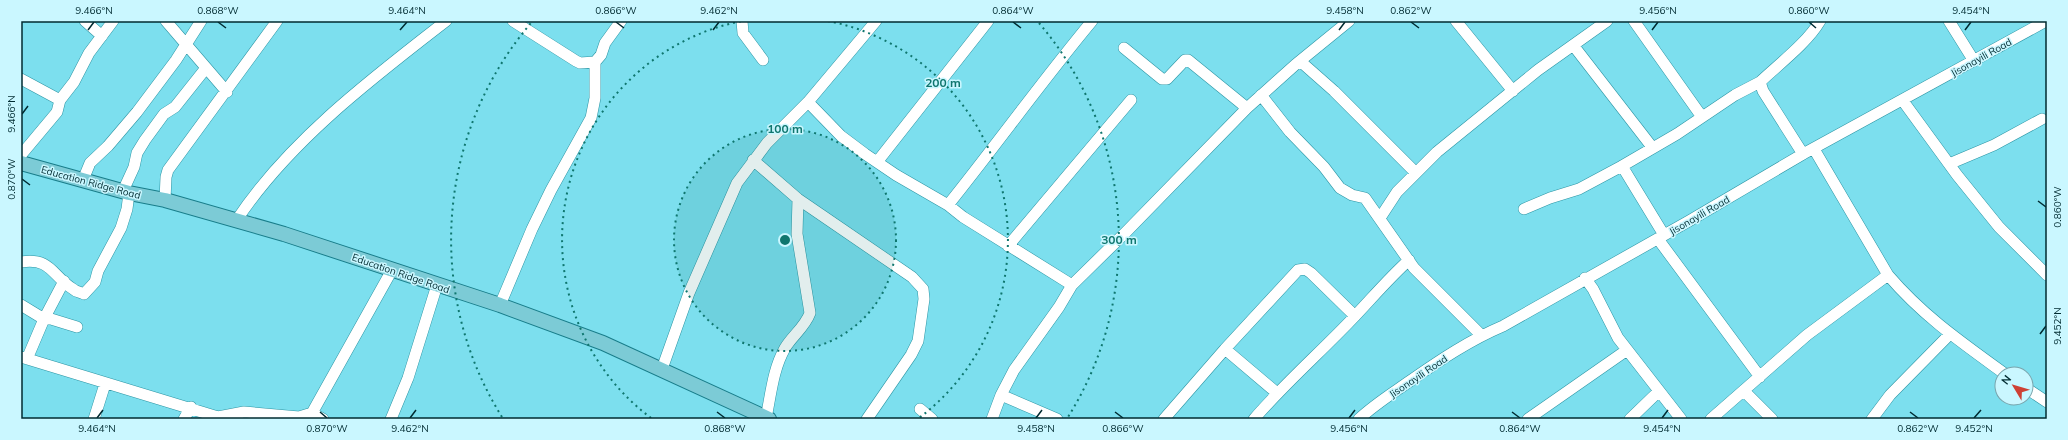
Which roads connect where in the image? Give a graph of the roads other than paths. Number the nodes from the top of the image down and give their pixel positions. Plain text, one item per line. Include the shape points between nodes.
1 (85, 21) edge
2 (112, 21) edge
3 (166, 21) edge
4 (201, 21) edge
5 (277, 21) edge
6 (446, 21) edge
7 (512, 21) edge
8 (620, 21) edge
9 (742, 21) edge
10 (876, 21) edge
11 (988, 21) edge
12 (1092, 21) edge
13 (1349, 21) edge
14 (1456, 21) edge
15 (1607, 21) edge
16 (1634, 21) edge
17 (1820, 21) edge
18 (1949, 21) edge
19 (2046, 21) edge
20 (102, 36) junction
21 (186, 45) junction
22 (1573, 45) junction
23 (1124, 48) dead end
24 (763, 60) dead end
25 (1974, 60) junction
26 (1300, 61) junction
27 (595, 67) junction
28 (206, 68) junction
29 (21, 79) edge
30 (1760, 82) junction
31 (1513, 91) junction
32 (227, 92) junction
33 (1261, 95) junction
34 (60, 100) junction
35 (1132, 100) dead end
36 (1902, 101) junction
37 (808, 102) junction
38 (1247, 108) junction
39 (1702, 117) junction
40 (2042, 119) dead end
41 (1652, 148) junction
42 (1814, 149) junction
43 (1803, 154) junction
44 (21, 155) edge
45 (753, 160) junction
46 (877, 162) junction
47 (21, 164) edge
48 (1949, 164) junction
49 (1622, 166) junction
50 (1416, 173) junction
51 (83, 180) junction
52 (126, 192) junction
53 (798, 199) junction
54 (165, 200) junction
55 (948, 204) junction
56 (1524, 210) dead end
57 (1380, 218) junction
58 (236, 221) junction
59 (1661, 237) junction
60 (1008, 246) junction
61 (1409, 260) junction
62 (21, 262) edge
63 (392, 270) junction
64 (1888, 275) junction
65 (2047, 275) edge
66 (1585, 278) junction
67 (64, 281) junction
68 (437, 285) junction
69 (1072, 285) junction
70 (500, 305) junction
71 (21, 306) edge
72 (1355, 316) junction
73 (44, 319) junction
74 (76, 327) dead end
75 (1950, 334) junction
76 (1481, 335) junction
77 (1225, 349) junction
78 (1627, 350) junction
79 (24, 358) edge
80 (1994, 366) edge
81 (662, 369) junction
82 (1760, 377) junction
83 (105, 384) junction
84 (1744, 391) junction
85 (1658, 392) junction
86 (1276, 393) junction
87 (2034, 393) edge
88 (1001, 395) junction
89 (2047, 402) edge
90 (191, 407) junction
91 (920, 409) dead end
92 (312, 413) junction
93 (244, 415) edge
94 (748, 415) edge
95 (287, 418) edge
96 (767, 418) edge
97 (94, 419) edge
98 (184, 419) edge
99 (323, 419) edge
100 (391, 419) edge
101 (867, 419) edge
102 (932, 419) edge
103 (992, 419) edge
104 (1057, 419) edge
105 (1164, 419) edge
106 (1254, 419) edge
107 (1359, 419) edge
108 (1528, 419) edge
109 (1630, 419) edge
110 (1681, 419) edge
111 (1711, 419) edge
112 (1772, 419) edge
113 (1872, 419) edge

1 - 20 street
2 - 20 street
3 - 21 street
4 - 21 street
5 - 32 street
6 - 58 street via 395,60 294,149 253,195
7 - 27 street via 580,63
8 - 27 street via 605,44
9 - 24 street via 743,32
10 - 37 street
11 - 46 street
12 - 55 street
13 - 26 street
14 - 31 street
15 - 22 street
16 - 39 street
17 - 30 street
18 - 25 street
19 - 25 street, Jisonayili Road
20 - 34 street
21 - 28 street
21 - 51 street via 137,112 90,163
22 - 31 street
22 - 41 street
23 - 38 street via 1162,79 1167,79 1185,60 1188,60
25 - 36 street, Jisonayili Road
26 - 33 street
26 - 50 street via 1334,91
27 - 70 street via 595,98 591,118 541,210
28 - 32 street
28 - 52 street via 175,107 164,114 145,140 137,153
29 - 34 street
30 - 39 street via 1734,95
30 - 43 street via 1763,91
31 - 50 street via 1437,152
32 - 54 street via 168,170
33 - 38 street
33 - 57 street via 1340,188 1352,195 1365,198
34 - 44 street via 57,112
35 - 60 street
36 - 42 street, Jisonayili Road
36 - 48 street
37 - 45 street
37 - 46 street via 841,136
38 - 69 street
39 - 41 street
40 - 48 street via 1994,145
41 - 49 street
42 - 43 street, Jisonayili Road
42 - 64 street
43 - 59 street, Jisonayili Road
45 - 53 street
45 - 81 street via 737,183 689,293
46 - 55 street
47 - 51 main road, Education Ridge Road
48 - 65 street via 1999,227
49 - 56 street via 1579,189
49 - 59 street
50 - 57 street via 1397,192
51 - 52 main road, Education Ridge Road
52 - 54 main road, Education Ridge Road
52 - 67 street via 127,209 91,288 84,294 73,290
53 - 96 street via 797,234 810,313 808,320 785,348 776,369
53 - 101 street via 912,277 923,289 918,341
54 - 58 main road, Education Ridge Road
55 - 60 street via 963,217
57 - 61 street
58 - 63 main road, Education Ridge Road
59 - 66 street, Jisonayili Road
59 - 82 street
60 - 69 street
61 - 72 street via 1386,280
61 - 76 street
62 - 67 street via 32,260 47,265
63 - 68 main road, Education Ridge Road
63 - 92 street
64 - 75 street via 1919,309
64 - 82 street via 1807,335
66 - 76 street, Jisonayili Road via 1503,326
66 - 78 street
67 - 73 street
68 - 70 main road, Education Ridge Road
68 - 100 street via 408,378
69 - 88 street via 1060,307 1014,370
70 - 81 main road, Education Ridge Road via 603,343
71 - 73 street
72 - 77 street via 1311,272 1305,269 1298,270
72 - 86 street
73 - 74 street
73 - 79 street
75 - 80 street
75 - 113 street via 1890,395
76 - 107 street, Jisonayili Road via 1371,407
77 - 86 street
77 - 105 street
78 - 85 street
78 - 108 street
79 - 83 street
81 - 94 main road, Education Ridge Road
82 - 84 street
83 - 90 street
83 - 97 street
84 - 111 street
84 - 112 street
85 - 109 street
85 - 110 street
86 - 106 street
87 - 89 street
88 - 103 street
88 - 104 street
90 - 93 street via 218,417
90 - 98 street
91 - 102 street
92 - 95 street
92 - 99 street
93 - 95 street
94 - 96 main road, Education Ridge Road

